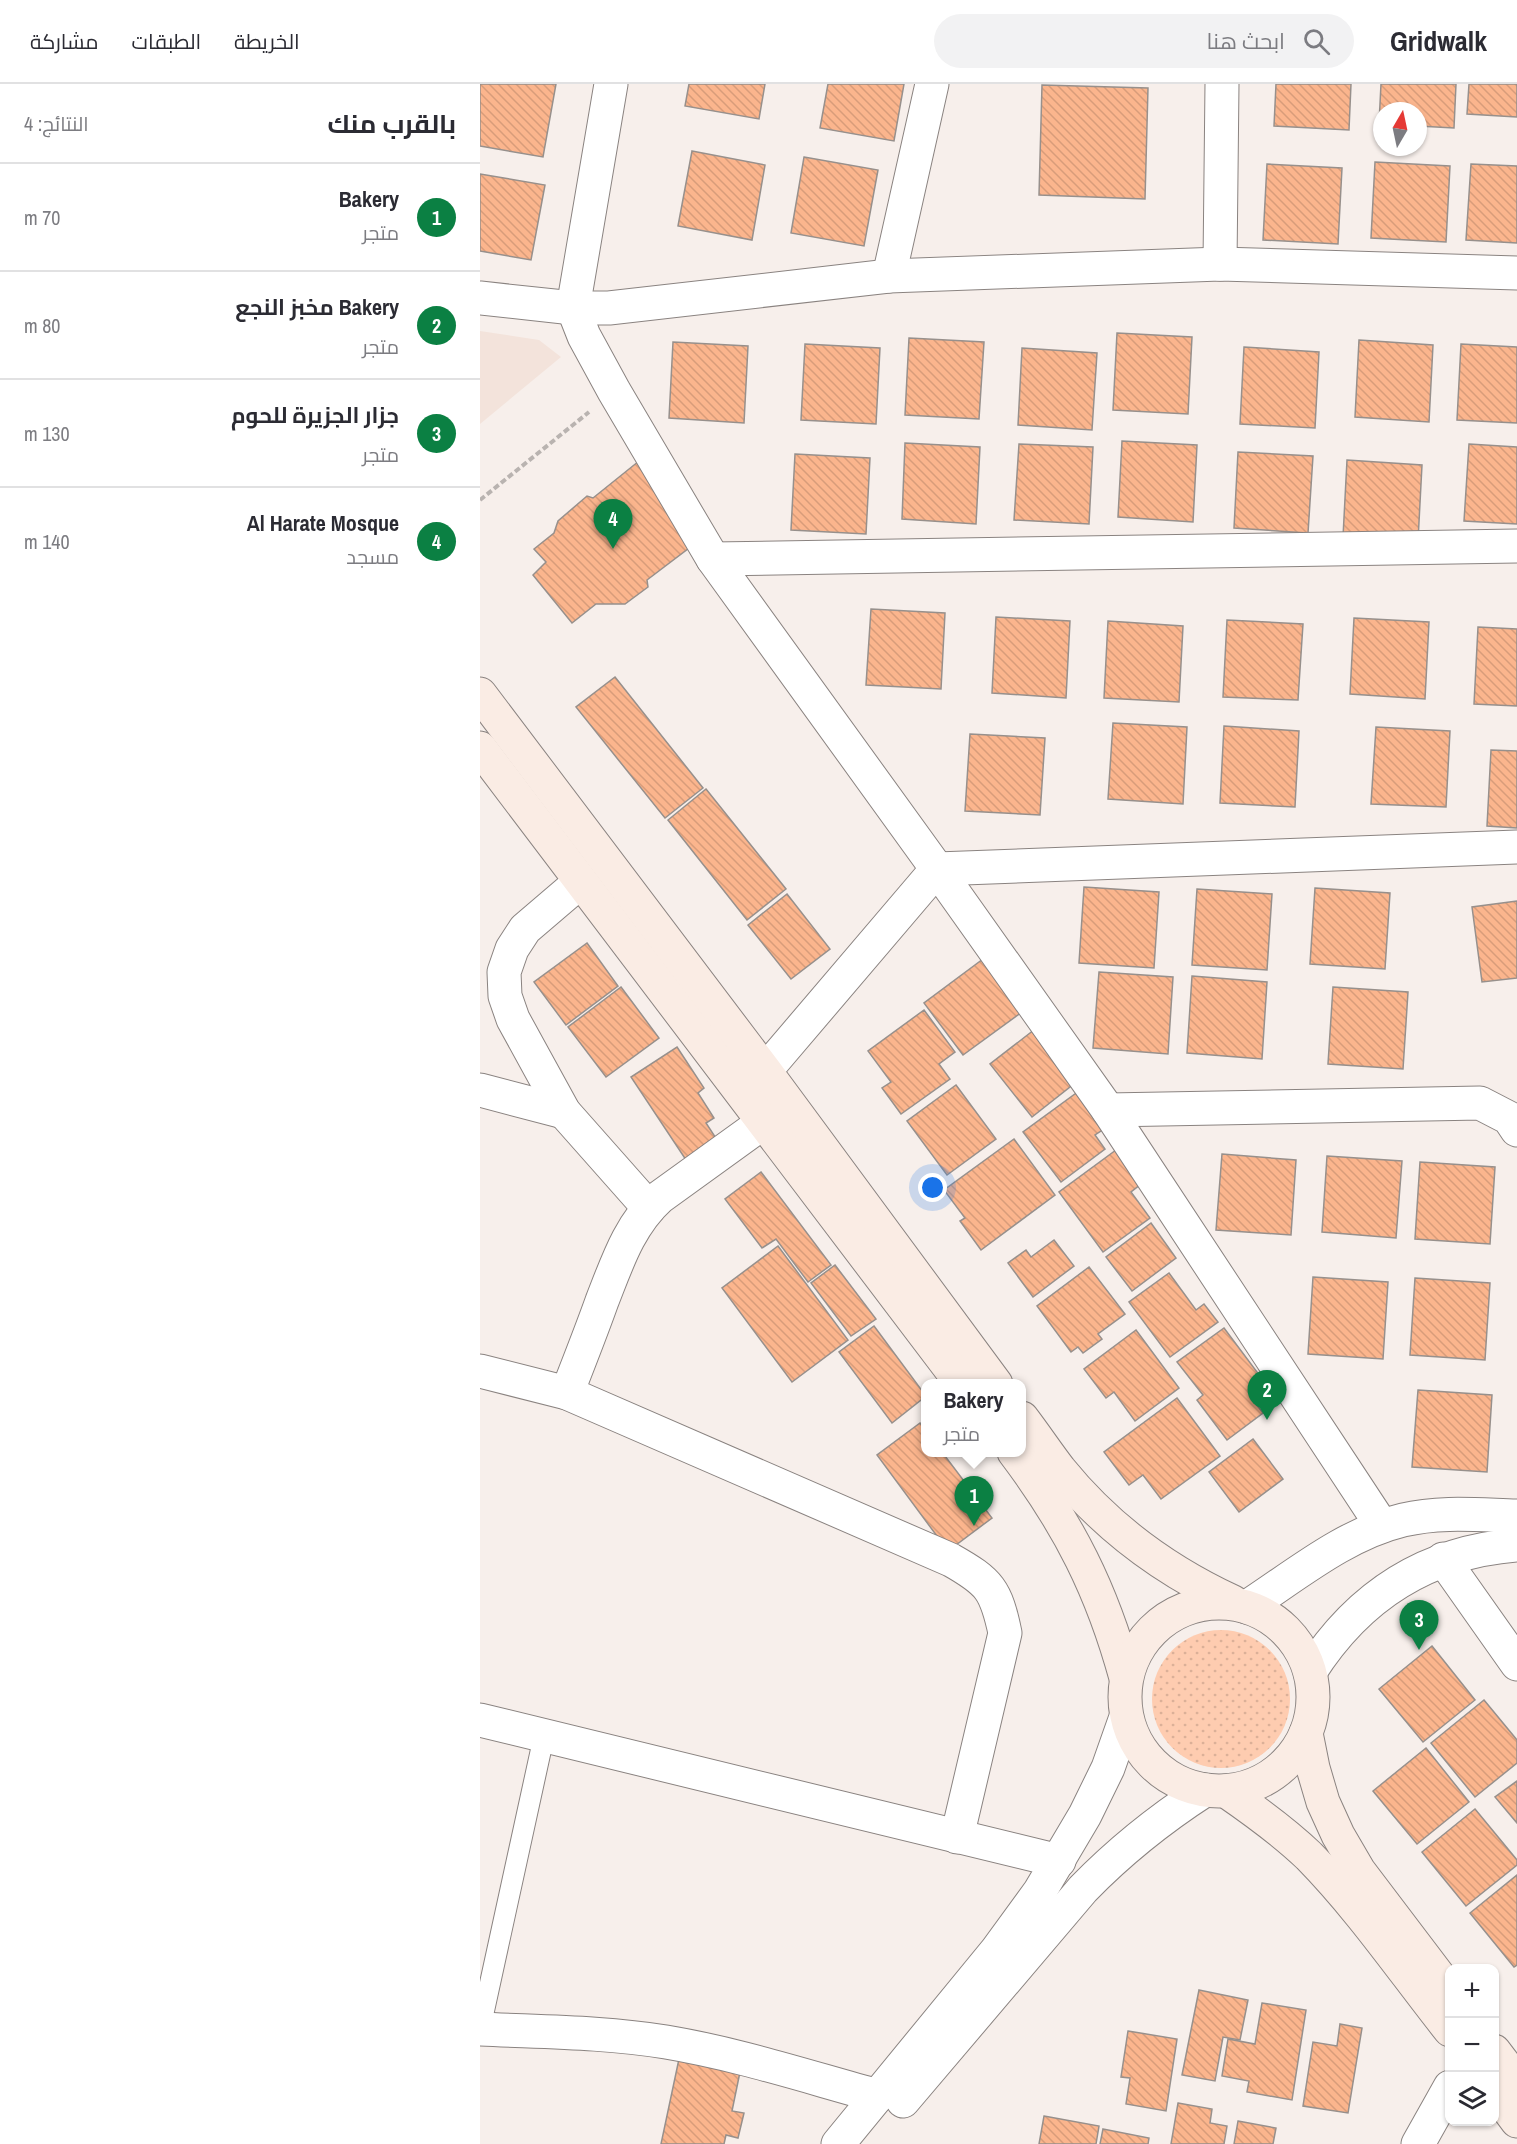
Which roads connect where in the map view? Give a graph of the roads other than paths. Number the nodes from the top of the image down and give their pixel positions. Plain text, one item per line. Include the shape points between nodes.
1 (611, 84) edge
2 (932, 84) edge
3 (1222, 84) edge
4 (1220, 264) junction
5 (1517, 273) edge
6 (889, 276) junction
7 (480, 298) edge
8 (573, 308) junction
9 (1517, 546) edge
10 (713, 560) junction
11 (480, 694) edge
12 (480, 748) edge
13 (1517, 847) edge
14 (937, 869) junction
15 (580, 882) junction
16 (765, 1071) junction
17 (480, 1090) edge
18 (1107, 1110) junction
19 (564, 1112) junction
20 (764, 1122) junction
21 (1517, 1130) edge
22 (649, 1208) junction
23 (480, 1371) edge
24 (959, 1379) edge
25 (993, 1379) edge
26 (567, 1393) junction
27 (1026, 1423) edge
28 (1018, 1457) edge
29 (1517, 1516) edge
30 (1382, 1526) junction
31 (1517, 1545) edge
32 (1443, 1559) junction
33 (1244, 1606) junction
34 (1517, 1664) edge
35 (1310, 1672) junction
36 (1126, 1678) junction
37 (1126, 1717) junction
38 (480, 1720) edge
39 (1306, 1733) junction
40 (544, 1736) junction
41 (1216, 1791) junction
42 (957, 1836) junction
43 (1059, 1861) junction
44 (1445, 1986) edge
45 (1445, 2025) edge
46 (480, 2029) edge
47 (1499, 2058) edge
48 (1517, 2081) edge
49 (1445, 2094) edge
50 (878, 2096) junction
51 (1499, 2097) edge
52 (1517, 2121) edge
53 (838, 2144) edge
54 (867, 2144) edge
55 (1418, 2144) edge

1 - 8 street
2 - 6 street
3 - 4 street
4 - 5 street
4 - 6 street
6 - 8 street via 609,308
7 - 8 street
8 - 10 street via 614,391
9 - 10 street
10 - 14 street
11 - 16 main road
12 - 15 main road
13 - 14 street
14 - 16 street
14 - 18 street
15 - 19 street via 525,929 504,972 504,996 513,1019
15 - 20 main road
16 - 25 main road
17 - 19 street
18 - 21 street via 1480,1103 1509,1118
18 - 30 street
19 - 22 street
20 - 22 street
20 - 24 main road
22 - 26 street via 621,1252
23 - 26 street
26 - 42 street via 980,1576 999,1602 1005,1633
27 - 33 main road via 1061,1470 1112,1525 1173,1570
28 - 36 main road via 1078,1551 1104,1608
29 - 30 street via 1449,1514
30 - 33 street via 1338,1547
31 - 32 street
32 - 34 street
32 - 35 street via 1401,1579 1359,1611
33 - 35 main road via 1265,1614 1294,1638
33 - 36 main road via 1203,1604 1168,1617 1141,1643
35 - 39 main road via 1314,1692
36 - 37 main road
37 - 41 main road via 1134,1739 1163,1774 1183,1785
37 - 43 street via 1108,1768
38 - 40 street
39 - 41 main road via 1297,1752 1266,1779 1247,1787
39 - 44 main road via 1323,1802 1338,1835 1359,1871
40 - 42 street
40 - 46 lane
41 - 45 main road via 1274,1826 1309,1856 1361,1915
41 - 54 street via 1140,1835 1083,1889
42 - 43 street
43 - 50 street via 1019,1921
46 - 50 street via 665,2042 713,2051
47 - 48 main road
49 - 55 street
50 - 53 street
51 - 52 main road

